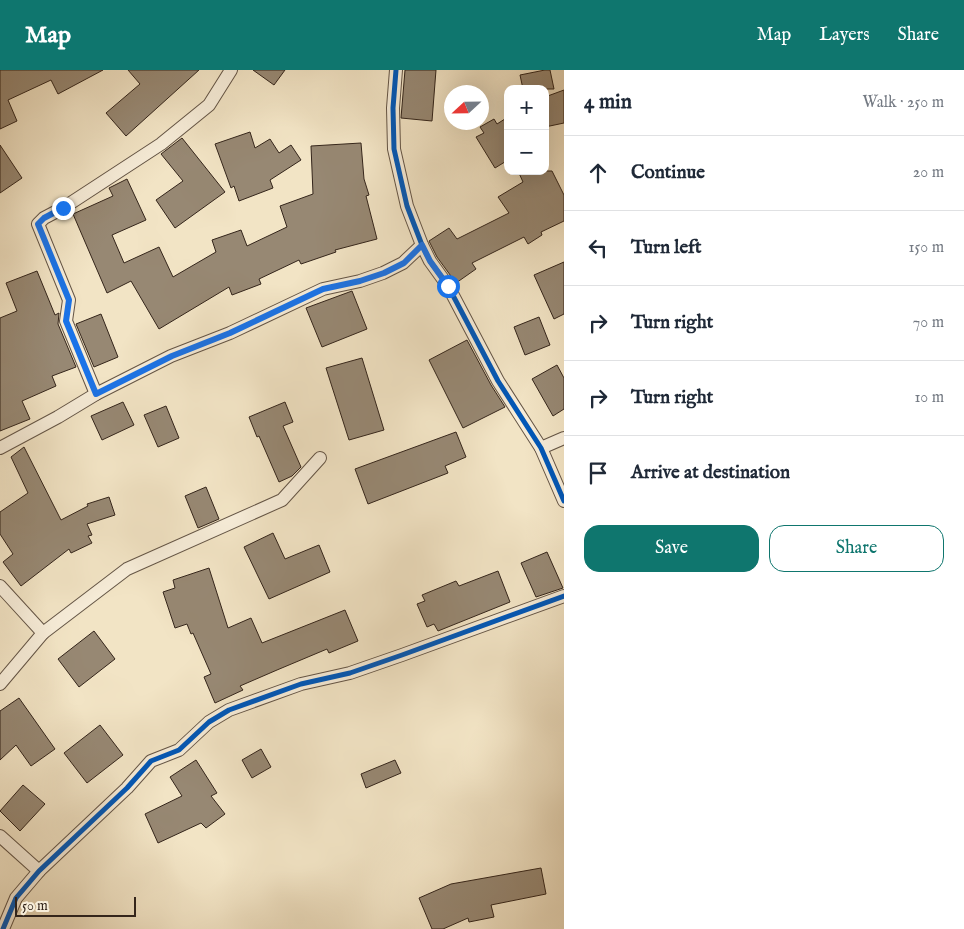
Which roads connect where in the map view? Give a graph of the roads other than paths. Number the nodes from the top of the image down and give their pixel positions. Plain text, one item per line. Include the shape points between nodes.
1 (232, 70) edge
2 (396, 70) edge
3 (422, 245) junction
4 (96, 394) junction
5 (564, 438) edge
6 (0, 448) edge
7 (541, 448) junction
8 (320, 458) dead end
9 (564, 501) edge
10 (0, 586) edge
11 (564, 596) edge
12 (43, 633) junction
13 (0, 684) edge
14 (0, 836) edge
15 (39, 871) junction
16 (3, 929) edge

1 - 4 street via 209,105 161,144 38,224 69,300 66,321
2 - 3 street via 394,149 407,206
3 - 4 street via 404,263 384,273 323,289 230,333 172,356
3 - 7 street via 448,286 498,381
4 - 6 street
5 - 7 street
7 - 9 street
8 - 12 street via 282,500 127,569
10 - 12 street
11 - 15 street via 350,673 300,684 230,710 209,722 179,750 151,761
12 - 13 street
14 - 15 street
15 - 16 street via 16,898

